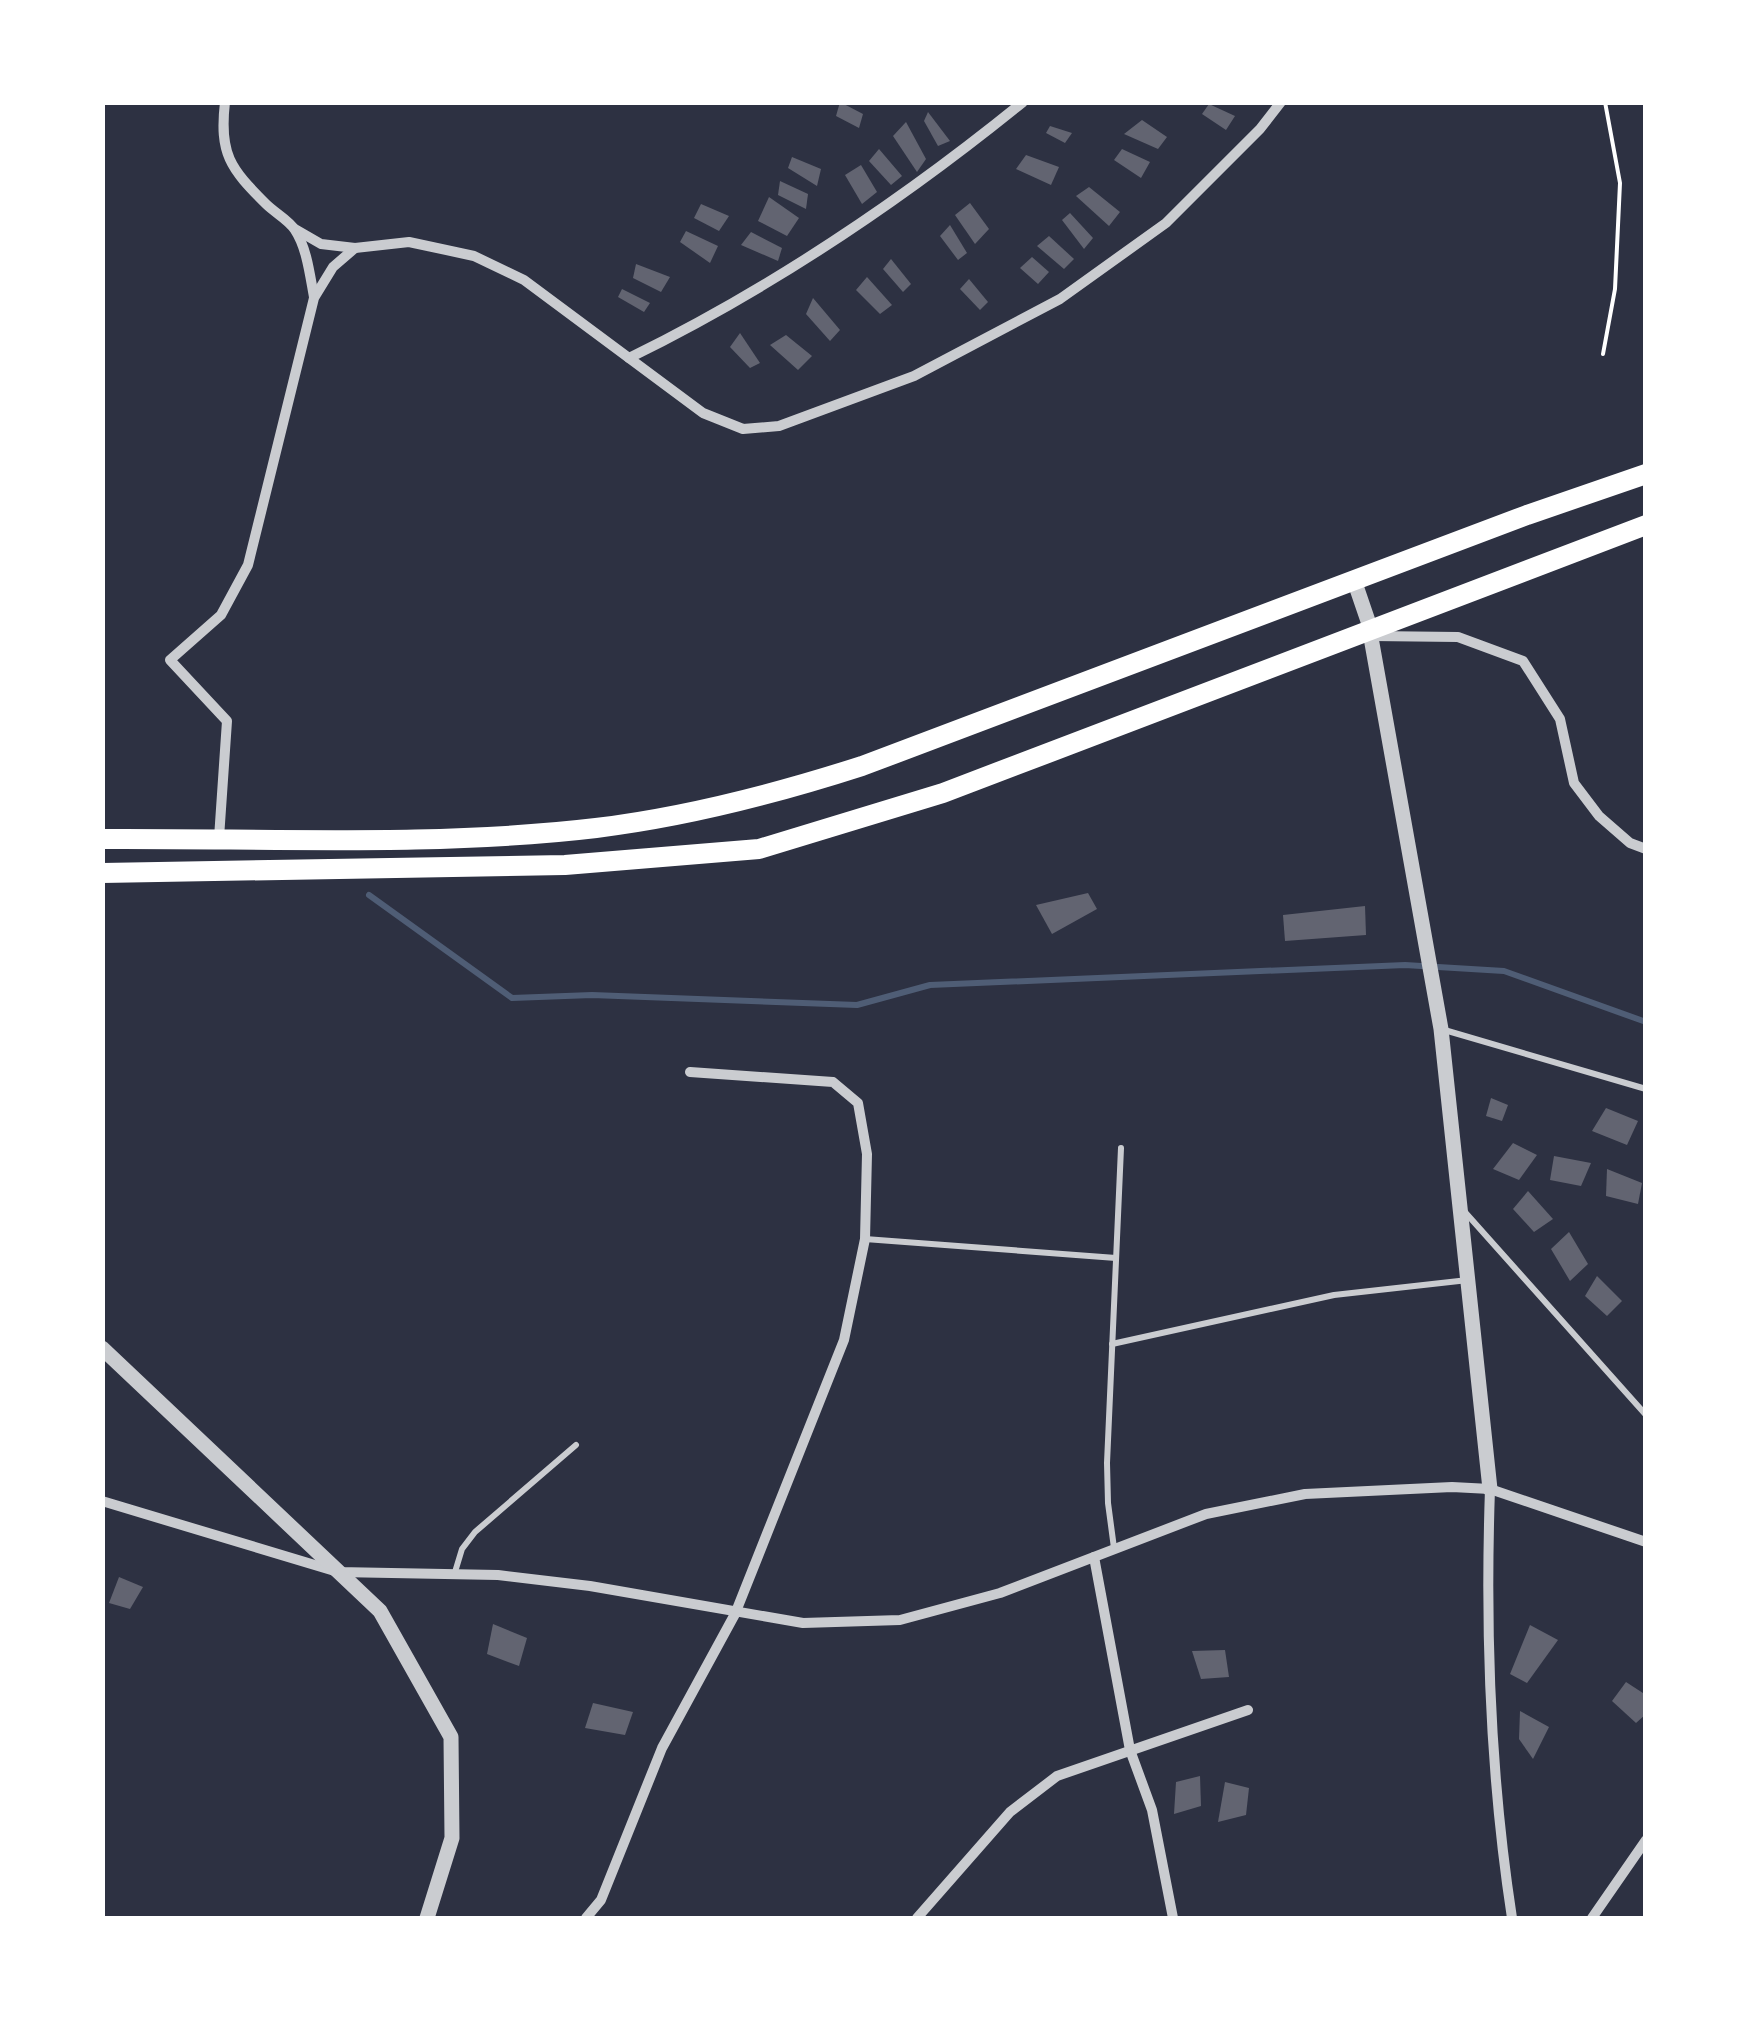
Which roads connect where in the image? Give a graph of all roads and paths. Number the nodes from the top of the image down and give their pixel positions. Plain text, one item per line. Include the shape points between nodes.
1 (225, 102) edge
2 (1023, 102) edge
3 (1281, 102) edge
4 (1605, 102) edge
5 (295, 229) junction
6 (355, 248) junction
7 (314, 298) junction
8 (1603, 354) dead end
9 (629, 358) junction
10 (1646, 474) edge
11 (1646, 525) edge
12 (1354, 580) junction
13 (1370, 633) junction
14 (219, 838) junction
15 (102, 839) edge
16 (1646, 849) edge
17 (102, 873) edge
18 (1442, 1029) junction
19 (690, 1072) dead end
20 (1646, 1090) edge
21 (1121, 1148) dead end
22 (1462, 1210) junction
23 (865, 1240) junction
24 (1116, 1258) junction
25 (1469, 1280) junction
26 (1112, 1344) junction
27 (102, 1348) edge
28 (1646, 1416) edge
29 (576, 1444) dead end
30 (1490, 1489) junction
31 (102, 1501) edge
32 (1646, 1542) edge
33 (1114, 1549) junction
34 (1094, 1556) junction
35 (338, 1572) junction
36 (455, 1572) junction
37 (736, 1614) junction
38 (1248, 1710) dead end
39 (1130, 1750) junction
40 (1646, 1840) edge
41 (428, 1918) edge
42 (586, 1918) edge
43 (916, 1918) edge
44 (1173, 1918) edge
45 (1512, 1918) edge
46 (1592, 1918) edge

1 - 5 street via 221,136 233,168
2 - 9 street via 828,246
3 - 9 street via 1166,223 1060,299 914,376 779,426 743,428 703,412
4 - 8 path via 1620,183 1615,288
5 - 6 street via 321,244
5 - 7 street
6 - 7 street
6 - 9 street via 408,242 474,256 524,280
7 - 14 street via 248,565 221,615 170,660 227,722
10 - 12 highway
11 - 13 highway
12 - 13 street
12 - 14 highway via 794,788 592,828 453,837
13 - 16 street via 1458,637 1524,660 1560,718 1574,783 1598,816
13 - 17 highway via 943,793 759,849 565,865
13 - 18 street
14 - 15 highway
18 - 20 lane
18 - 22 street
19 - 23 street via 832,1082 858,1103 867,1154
21 - 24 lane
22 - 25 street
22 - 28 lane
23 - 24 lane
23 - 37 street via 844,1340
24 - 26 lane
25 - 26 lane via 1334,1295
25 - 30 street
26 - 33 lane via 1107,1483
27 - 35 street
29 - 36 lane via 475,1532
30 - 32 street
30 - 33 street via 1305,1494 1206,1514
30 - 45 street via 1488,1698
31 - 35 street
33 - 34 street
34 - 37 street via 900,1620 803,1623
34 - 39 street
35 - 36 street
35 - 41 street via 380,1611 452,1738 452,1838
36 - 37 street via 590,1586
37 - 42 street via 662,1748 601,1900
38 - 39 street
39 - 43 street via 1033,1791
39 - 44 street via 1152,1810
40 - 46 street

